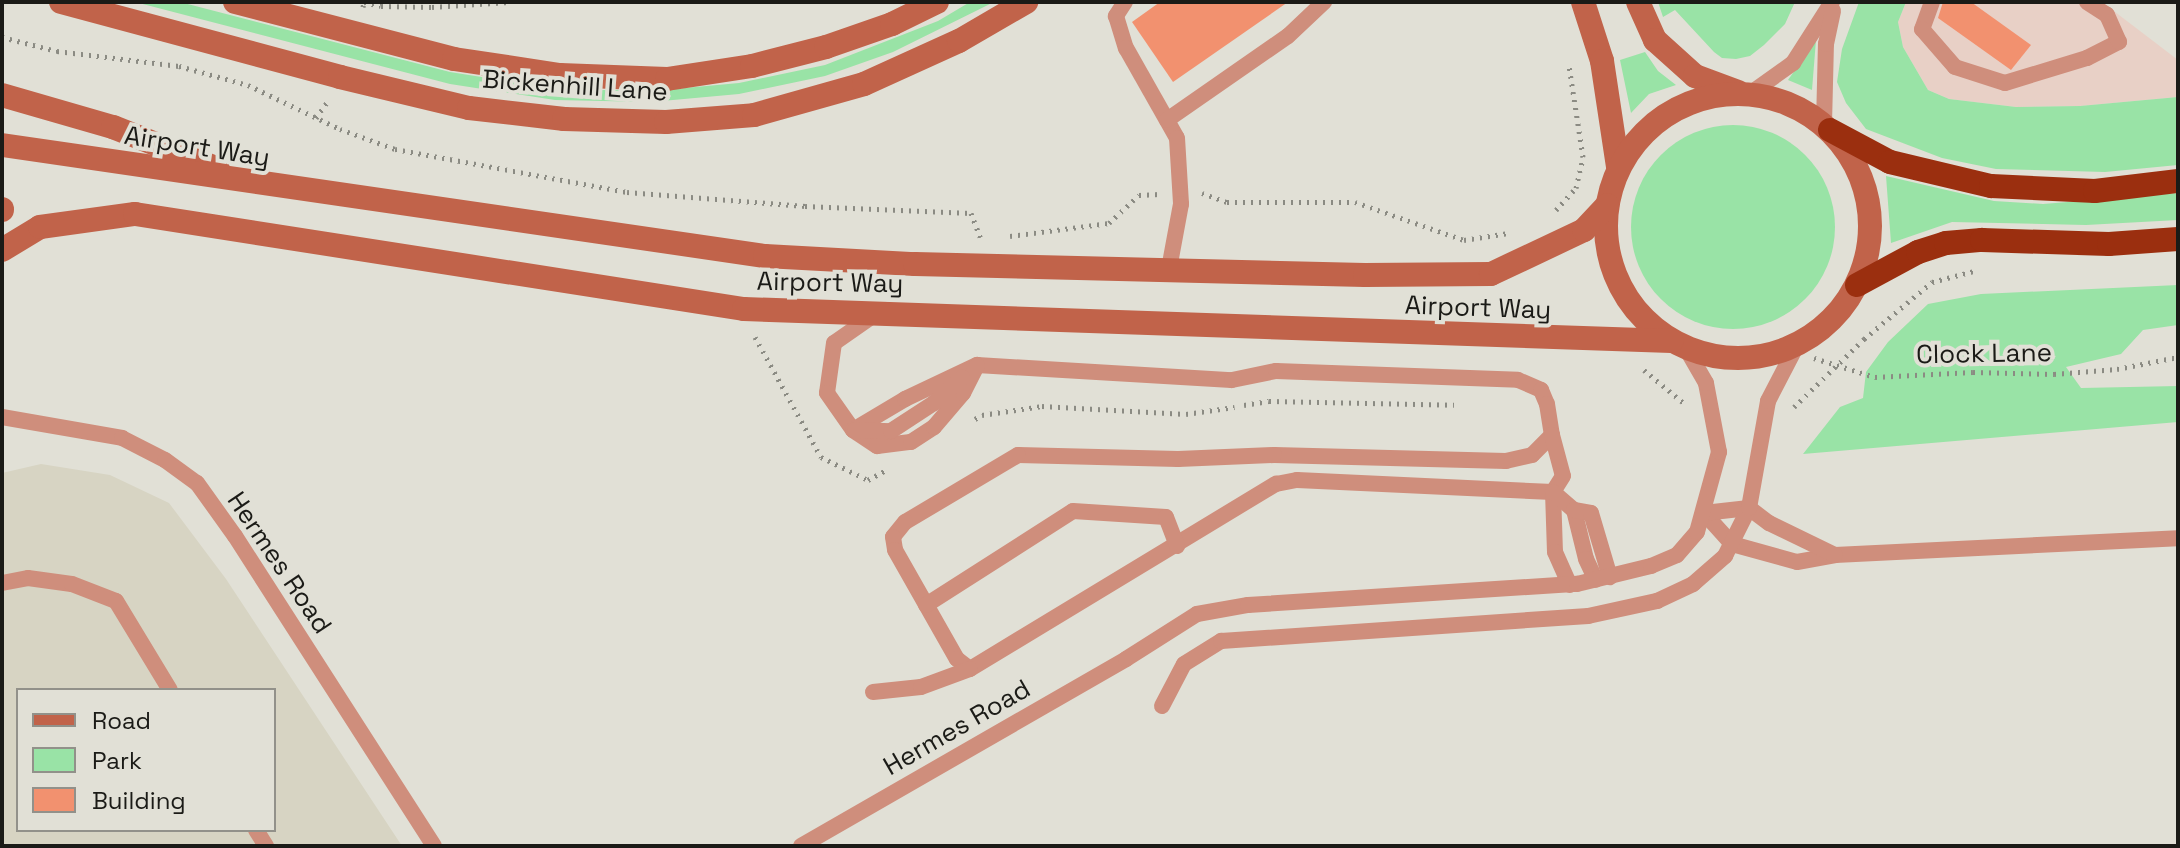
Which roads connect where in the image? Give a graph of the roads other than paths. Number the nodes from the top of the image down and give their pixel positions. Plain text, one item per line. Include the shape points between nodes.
1 (61, 2) edge
2 (235, 2) edge
3 (937, 2) edge
4 (1026, 2) edge
5 (1125, 2) edge
6 (1324, 2) edge
7 (1583, 2) edge
8 (1638, 2) edge
9 (1834, 2) edge
10 (1932, 2) edge
11 (2087, 2) edge
12 (1746, 93) junction
13 (2, 95) edge
14 (1167, 120) junction
15 (1827, 127) junction
16 (2, 145) edge
17 (1618, 167) junction
18 (2178, 181) edge
19 (257, 184) junction
20 (1607, 205) junction
21 (2178, 239) edge
22 (2, 250) edge
23 (1169, 269) junction
24 (1857, 285) junction
25 (878, 312) junction
26 (1679, 345) junction
27 (1797, 345) junction
28 (977, 365) junction
29 (2, 417) edge
30 (853, 430) junction
31 (1552, 435) junction
32 (1274, 455) junction
33 (1276, 484) junction
34 (1553, 492) junction
35 (1749, 508) junction
36 (1704, 513) junction
37 (2178, 538) edge
38 (1732, 544) junction
39 (1177, 546) junction
40 (1835, 555) junction
41 (1603, 578) junction
42 (2, 583) edge
43 (1570, 585) junction
44 (926, 605) junction
45 (970, 669) junction
46 (169, 688) edge
47 (873, 692) dead end
48 (1162, 706) dead end
49 (434, 846) edge
50 (801, 846) edge

1 - 4 street, Bickenhill Lane via 469,108 564,119 666,122 754,115 864,84 959,41
2 - 3 street, Bickenhill Lane via 454,59 560,75 667,79 752,66 826,47
5 - 14 lane via 1116,16 1126,48
6 - 14 lane via 1288,36
7 - 17 street via 1602,61
8 - 12 street via 1655,40 1695,76
9 - 12 lane via 1793,63
9 - 15 lane via 1826,44
10 - 11 lane via 1922,29 1955,67 2005,83 2087,58 2119,42 2107,15
12 - 15 street via 1786,102
12 - 17 street via 1685,103 1646,129
13 - 19 street via 113,127
14 - 23 lane via 1177,138 1181,194
15 - 18 highway via 1890,162 1991,186 2095,191
15 - 24 street via 1858,170 1868,199 1870,233
16 - 19 street, Airport Way
17 - 20 street
19 - 23 street, Airport Way via 765,256
20 - 23 street, Airport Way via 1584,230 1491,274
20 - 26 street via 1605,236 1612,269 1635,311
21 - 24 highway via 1946,243
22 - 25 street, Airport Way via 40,227 135,214 744,309
24 - 27 street via 1830,322
25 - 26 street, Airport Way
25 - 30 lane via 834,343 827,393
26 - 27 street via 1709,356 1740,359
26 - 36 lane, Hermes Road via 1706,383 1719,452
27 - 35 lane via 1768,401
28 - 30 lane
28 - 30 lane via 963,393 934,427 911,442 877,446
28 - 31 lane via 1232,380 1276,371 1518,380 1541,390
29 - 49 lane, Hermes Road via 122,438 197,483
31 - 32 lane via 1532,455 1506,461
31 - 34 lane via 1563,476
32 - 33 lane
32 - 44 lane via 1018,455 905,522 893,537
33 - 34 lane via 1297,480
33 - 39 lane
34 - 41 lane via 1574,510 1586,559
34 - 43 lane via 1555,552
35 - 36 lane
35 - 38 lane
35 - 40 lane
36 - 38 lane
36 - 41 lane, Hermes Road via 1697,532 1677,555
37 - 40 lane
38 - 40 lane via 1797,562
38 - 48 lane via 1693,584 1657,601 1588,616 1221,641 1184,664
39 - 44 lane via 1166,517 1073,511
39 - 45 lane
41 - 43 lane, Hermes Road
42 - 46 lane via 28,578 72,584 116,601
43 - 50 lane, Hermes Road via 1248,605 1197,614
44 - 45 lane via 957,659
45 - 47 lane via 921,687

